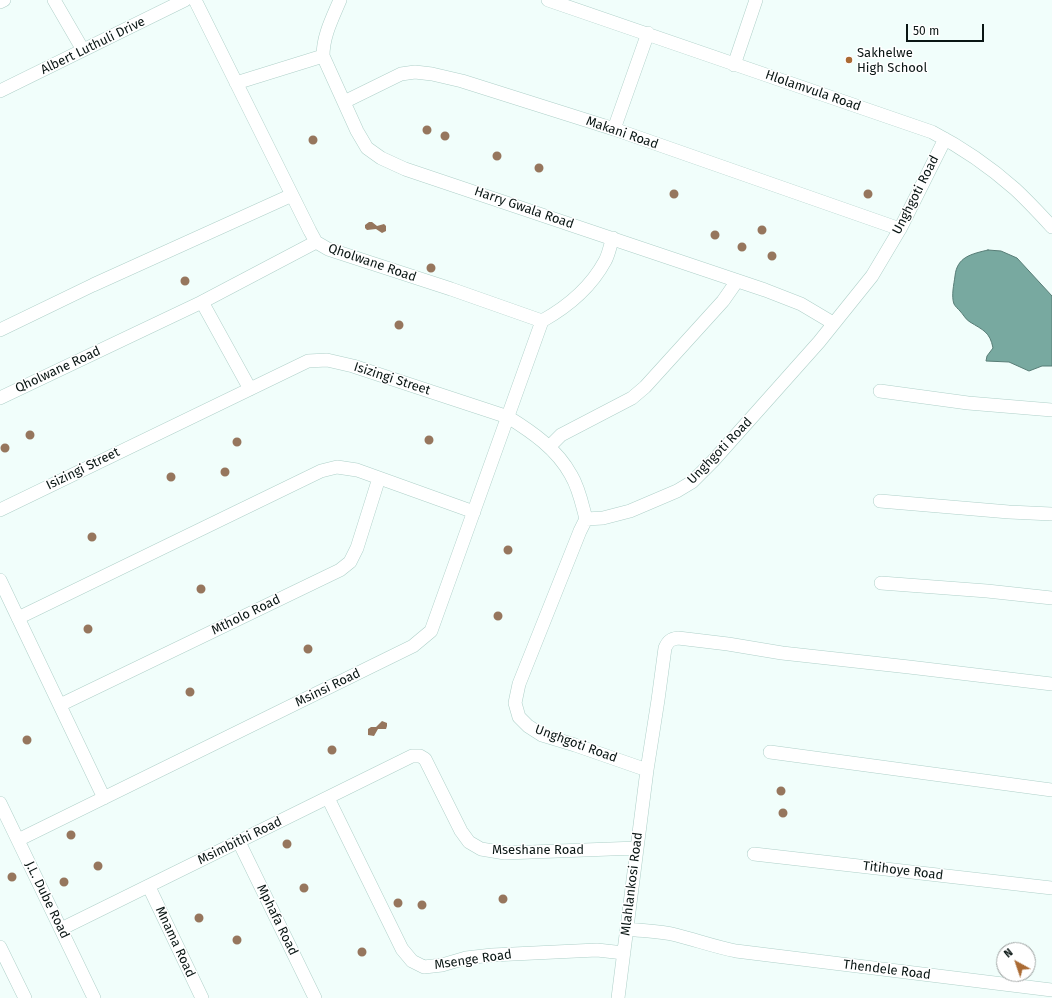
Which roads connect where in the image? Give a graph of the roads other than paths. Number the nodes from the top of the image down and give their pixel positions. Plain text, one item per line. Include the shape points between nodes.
1 (4, 0) edge
2 (54, 0) edge
3 (185, 0) edge
4 (195, 0) edge
5 (340, 0) edge
6 (548, 0) edge
7 (756, 0) edge
8 (0, 2) edge
9 (648, 33) junction
10 (83, 50) junction
11 (323, 56) junction
12 (734, 65) junction
13 (236, 83) junction
14 (0, 91) edge
15 (344, 102) junction
16 (614, 129) junction
17 (945, 139) junction
18 (292, 195) junction
19 (1052, 227) edge
20 (900, 229) junction
21 (613, 238) junction
22 (316, 242) junction
23 (736, 281) junction
24 (202, 302) junction
25 (542, 321) junction
26 (833, 323) junction
27 (0, 330) edge
28 (250, 389) junction
29 (880, 391) dead end
30 (0, 398) edge
31 (1052, 410) edge
32 (508, 417) junction
33 (549, 447) junction
34 (379, 478) junction
35 (880, 501) dead end
36 (0, 510) edge
37 (474, 512) junction
38 (1052, 514) edge
39 (586, 519) junction
40 (0, 580) edge
41 (881, 583) dead end
42 (1052, 598) edge
43 (18, 618) junction
44 (1052, 684) edge
45 (60, 705) junction
46 (770, 752) dead end
47 (420, 756) joint
48 (647, 770) junction
49 (1052, 790) edge
50 (104, 798) junction
51 (328, 798) junction
52 (0, 803) edge
53 (18, 840) junction
54 (239, 842) junction
55 (637, 848) junction
56 (754, 854) dead end
57 (149, 887) junction
58 (1052, 888) edge
59 (61, 929) junction
60 (627, 929) junction
61 (0, 947) edge
62 (624, 953) junction
63 (1052, 990) edge
64 (25, 998) edge
65 (94, 998) edge
66 (202, 998) edge
67 (315, 998) edge
68 (618, 998) edge

1 - 8 street
2 - 10 street
3 - 10 street, Albert Luthuli Drive
4 - 13 street
5 - 11 street via 323,44
6 - 9 street, Hlolamvula Road
7 - 12 street
9 - 12 street, Hlolamvula Road
9 - 16 street
10 - 14 street, Albert Luthuli Drive
11 - 13 street
11 - 15 street, Harry Gwala Road
12 - 17 street, Hlolamvula Road via 870,110
13 - 18 street
15 - 16 street, Makani Road via 401,74 426,73 462,81
15 - 21 street, Harry Gwala Road via 367,148 381,158 406,169
16 - 20 street, Makani Road
17 - 19 street, Hlolamvula Road via 979,160 1016,190
17 - 20 street, Unghgoti Road
18 - 22 street
18 - 27 street
20 - 26 street, Unghgoti Road via 872,276
21 - 23 street, Harry Gwala Road
21 - 25 street via 606,260 594,279 555,314
22 - 24 street, Qholwane Road
22 - 25 street, Qholwane Road via 328,249
23 - 26 street, Harry Gwala Road via 801,304
23 - 33 street via 723,301 645,387 632,398 561,435
24 - 28 street
24 - 30 street, Qholwane Road
25 - 32 street, Msinsi Road
26 - 39 street, Unghgoti Road via 819,342 692,482 677,492 630,511 603,518
28 - 32 street, Isizingi Street via 308,361 327,360 353,366
28 - 36 street, Isizingi Street
29 - 31 street via 968,403
32 - 33 street, Isizingi Street
32 - 37 street, Msinsi Road
33 - 39 street, Isizingi Street via 572,476
34 - 37 street
34 - 43 street via 357,470 337,467 321,471
34 - 45 street, Mtholo Road via 357,548 350,562 340,570
35 - 38 street
37 - 50 street, Msinsi Road via 431,631 414,646
39 - 48 street, Unghgoti Road via 519,684 515,703 519,717 542,735
40 - 43 street
41 - 42 street
43 - 45 street
44 - 48 street, Mlahlankosi Road via 672,639 665,648
45 - 50 street
46 - 49 street
47 - 51 street, Msimbithi Road via 412,756
47 - 55 street, Mseshane Road via 425,759 460,831 469,842 481,849 505,853
48 - 55 street, Mlahlankosi Road
50 - 53 street, Msinsi Road
51 - 54 street, Msimbithi Road
51 - 62 street, Msenge Road via 402,949 412,961 424,967 492,955 597,950
52 - 53 street, J.L. Dube Road
53 - 59 street, J.L. Dube Road
54 - 57 street, Msimbithi Road
54 - 67 street, Mphafa Road
55 - 60 street, Mlahlankosi Road
56 - 58 street, Titihoye Road
57 - 59 street, Msimbithi Road
57 - 66 street, Mnama Road
59 - 65 street, J.L. Dube Road
60 - 62 street, Mlahlankosi Road
60 - 63 street, Thendele Road via 675,935 722,948
61 - 64 street
62 - 68 street, Mlahlankosi Road

